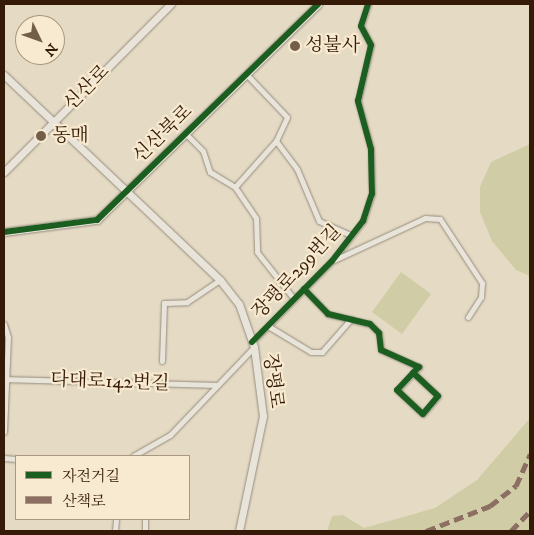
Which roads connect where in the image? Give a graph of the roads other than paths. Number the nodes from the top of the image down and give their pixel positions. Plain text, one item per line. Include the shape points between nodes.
1 (170, 4) edge
2 (318, 4) edge
3 (368, 4) edge
4 (246, 74) junction
5 (4, 75) edge
6 (53, 123) junction
7 (185, 133) junction
8 (276, 142) junction
9 (4, 172) edge
10 (235, 187) junction
11 (124, 193) junction
12 (4, 232) edge
13 (351, 236) junction
14 (332, 261) junction
15 (220, 280) junction
16 (304, 289) junction
17 (294, 299) junction
18 (468, 317) dead end
19 (351, 319) junction
20 (4, 324) edge
21 (268, 326) junction
22 (253, 344) junction
23 (162, 361) dead end
24 (413, 373) junction
25 (5, 379) edge
26 (216, 384) junction
27 (4, 432) edge
28 (146, 453) edge
29 (238, 531) edge

1 - 6 street, 신산로
2 - 4 street, 신산북로
3 - 13 street, 장평로299번길 via 361,26 371,45 358,101 371,149 372,194 363,221
4 - 7 street, 신산북로
4 - 8 street via 287,117
5 - 6 street, 장평로
6 - 9 street, 신산로
6 - 11 street, 장평로
7 - 10 street via 203,151 210,172
7 - 11 street, 신산북로
8 - 10 street
8 - 13 street via 297,169 319,220
10 - 17 street via 256,218 257,252
11 - 12 street, 신산북로 via 93,221 50,222
11 - 15 street, 장평로
13 - 14 street, 장평로299번길
14 - 16 street, 장평로299번길
14 - 18 street via 425,218 440,219 482,283 481,297
15 - 22 street, 장평로 via 239,304
15 - 23 street via 187,302 164,303
16 - 17 street, 장평로299번길
16 - 19 street via 328,314
17 - 21 street, 장평로299번길
19 - 21 street via 322,352 311,352
19 - 24 street via 370,324 378,333 381,350 412,360 419,366
20 - 25 street via 8,337
21 - 22 street, 장평로299번길
22 - 26 street, 장평로299번길
22 - 29 street, 장평로 via 263,416
24 - 24 street via 438,396 422,414 397,390
25 - 26 street, 다대로142번길
25 - 27 street
26 - 28 street, 장평로299번길 via 182,424

